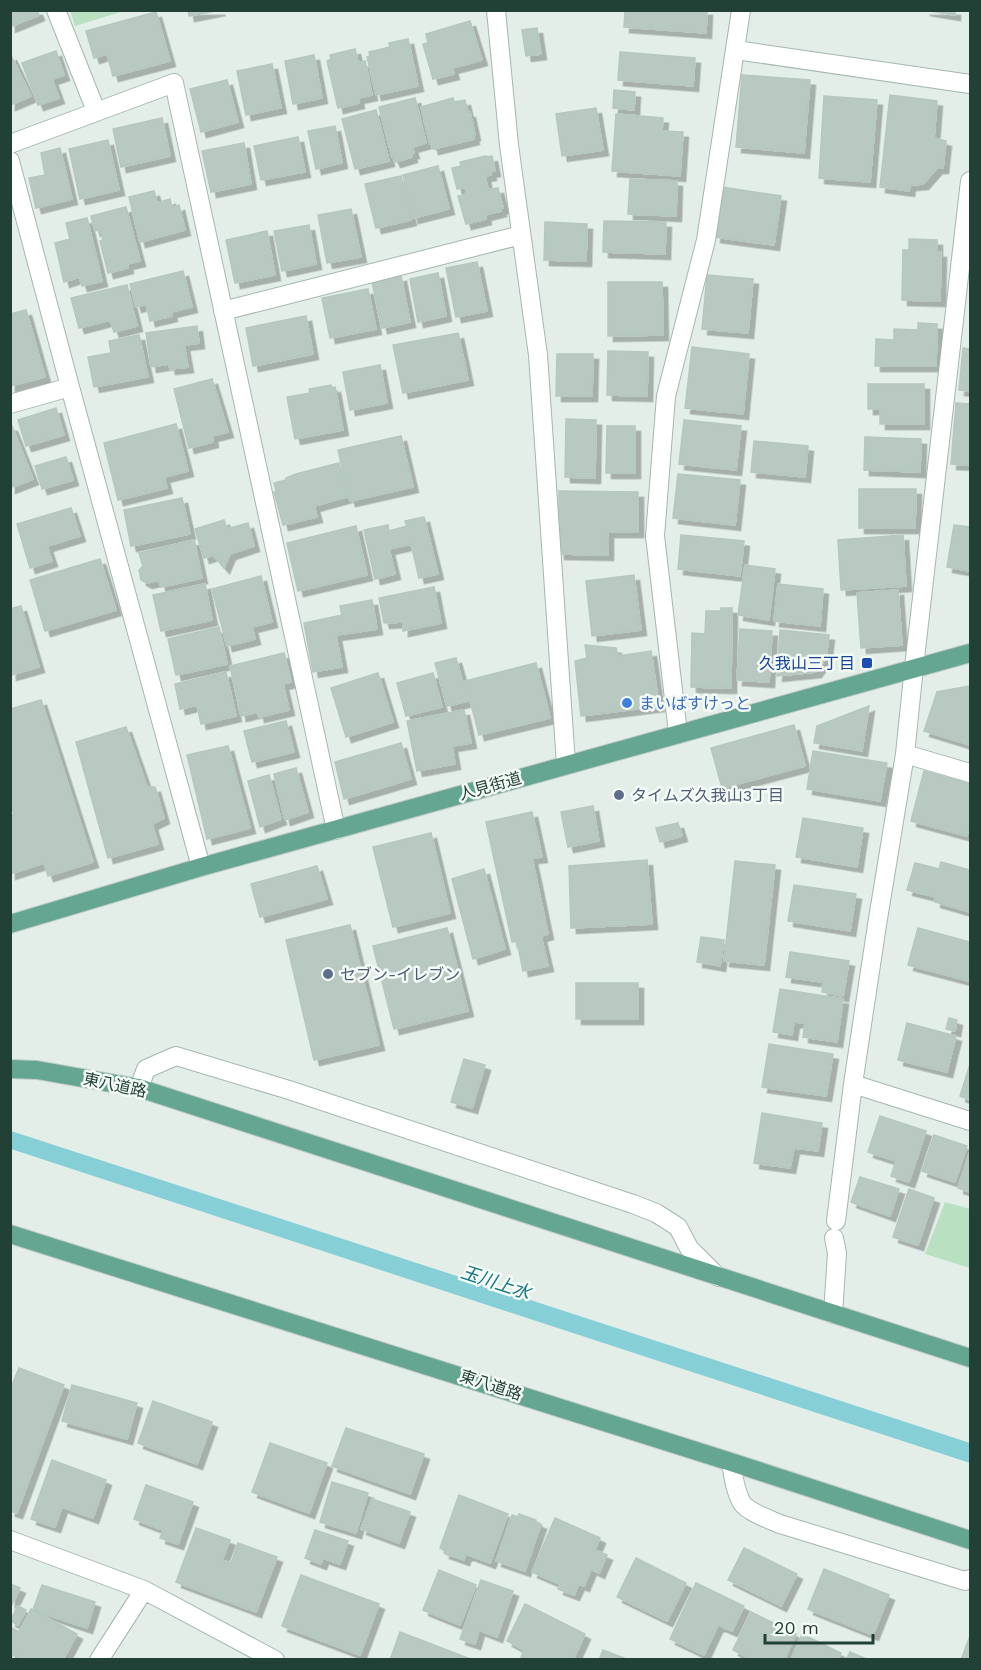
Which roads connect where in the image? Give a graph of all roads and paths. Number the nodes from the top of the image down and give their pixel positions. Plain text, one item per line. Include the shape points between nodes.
1 (56, 10) edge
2 (496, 10) edge
3 (741, 10) edge
4 (736, 50) junction
5 (970, 84) edge
6 (96, 111) junction
7 (10, 144) edge
8 (10, 161) edge
9 (970, 181) edge
10 (521, 235) junction
11 (223, 311) junction
12 (70, 387) junction
13 (10, 404) edge
14 (970, 652) edge
15 (914, 667) junction
16 (678, 733) junction
17 (905, 754) junction
18 (566, 764) junction
19 (970, 773) edge
20 (336, 830) junction
21 (201, 867) junction
22 (10, 924) edge
23 (10, 1069) edge
24 (853, 1084) junction
25 (139, 1088) junction
26 (970, 1121) edge
27 (10, 1234) edge
28 (718, 1276) junction
29 (833, 1314) junction
30 (970, 1358) edge
31 (731, 1462) junction
32 (10, 1540) edge
33 (970, 1540) edge
34 (970, 1579) edge
35 (144, 1590) junction
36 (99, 1659) edge
37 (276, 1659) edge

1 - 6 street
2 - 10 street
3 - 4 street
4 - 5 street
4 - 16 street via 706,240 666,396 655,536
6 - 7 street
6 - 11 street via 174,83
8 - 12 street
9 - 15 street
10 - 11 street
10 - 18 street via 538,355
11 - 20 street
12 - 13 street
12 - 21 street
14 - 15 main road, 人見街道
15 - 16 main road, 人見街道
15 - 17 street
16 - 18 main road, 人見街道
17 - 19 street
17 - 24 street
18 - 20 main road, 人見街道
20 - 21 main road, 人見街道
21 - 22 main road, 人見街道
23 - 25 main road, 東八道路
24 - 26 street
24 - 29 street via 835,1230
25 - 28 main road, 東八道路
25 - 28 street via 146,1069 176,1056 301,1094 656,1213 678,1227 690,1248
27 - 31 main road, 東八道路
28 - 29 main road, 東八道路
29 - 30 main road, 東八道路
31 - 33 main road, 東八道路
31 - 34 street via 743,1505 759,1514 924,1569 965,1581
32 - 35 street
35 - 36 street
35 - 37 street

